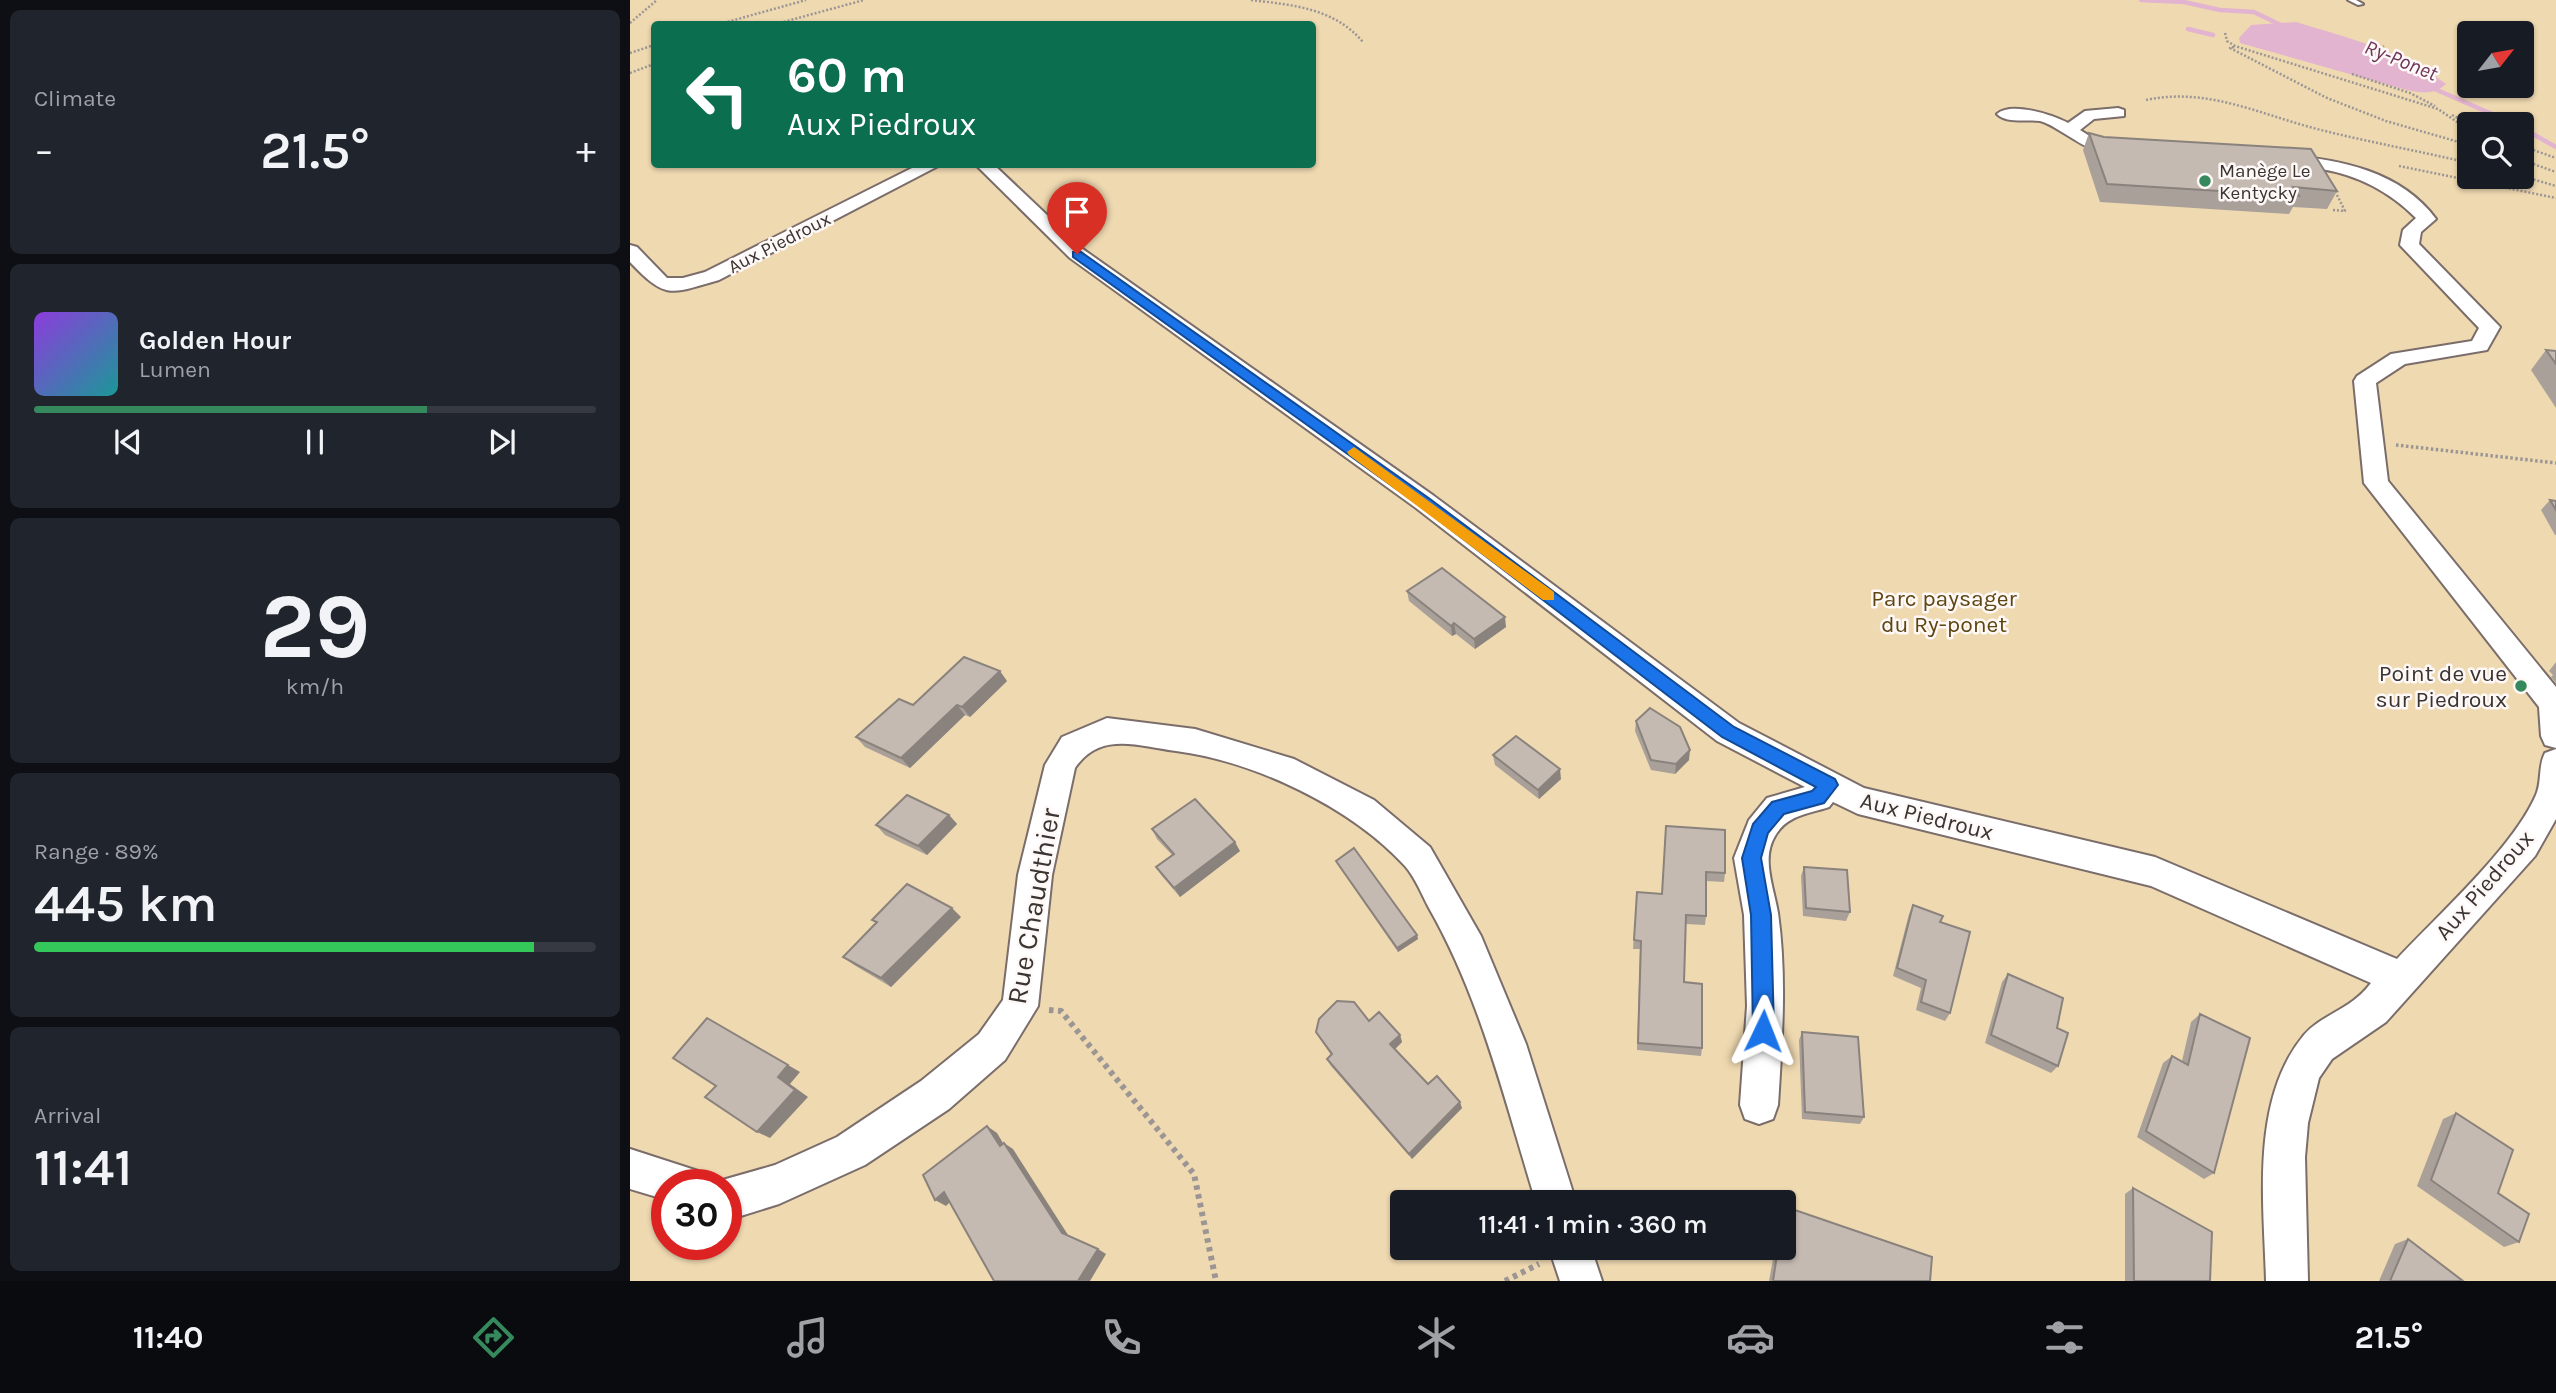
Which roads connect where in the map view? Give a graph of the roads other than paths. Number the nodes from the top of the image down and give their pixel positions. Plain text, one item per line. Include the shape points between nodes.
1 (2351, 0) edge
2 (2360, 4) dead end
3 (2118, 113) dead end
4 (2005, 114) dead end
5 (2071, 131) junction
6 (2145, 151) edge
7 (2266, 159) edge
8 (926, 168) edge
9 (987, 168) edge
10 (630, 251) edge
11 (2556, 736) edge
12 (2556, 762) edge
13 (1829, 785) junction
14 (2402, 979) junction
15 (1759, 1105) dead end
16 (630, 1169) edge
17 (651, 1175) edge
18 (1552, 1190) edge
19 (742, 1196) edge
20 (1574, 1260) edge
21 (1581, 1281) edge
22 (2287, 1281) edge

1 - 2 lane
3 - 5 street via 2092,113 2077,120
4 - 5 street via 2046,117
5 - 6 street via 2095,146
7 - 11 street via 2343,166 2386,183 2411,201 2427,219 2412,230 2409,245 2490,327 2480,345 2399,359 2365,381 2376,484 2553,704
8 - 10 street, Aux Piedroux via 692,282 662,284
9 - 13 street, Aux Piedroux via 1077,254 1425,502 1728,732
12 - 14 street, Aux Piedroux via 2553,795 2524,846
13 - 14 street, Aux Piedroux via 1858,800 2155,872
13 - 15 street via 1818,797 1778,808 1760,830 1751,858 1761,915 1765,1006
14 - 22 street via 2370,1013 2319,1046 2301,1069 2286,1132
16 - 17 street
18 - 19 street, Rue Chaudthier via 1503,1032 1464,936 1418,857 1363,810 1283,768 1195,741 1107,730 1073,746 1060,765 1035,875 1020,1006 992,1047 935,1095 851,1151
20 - 21 street

